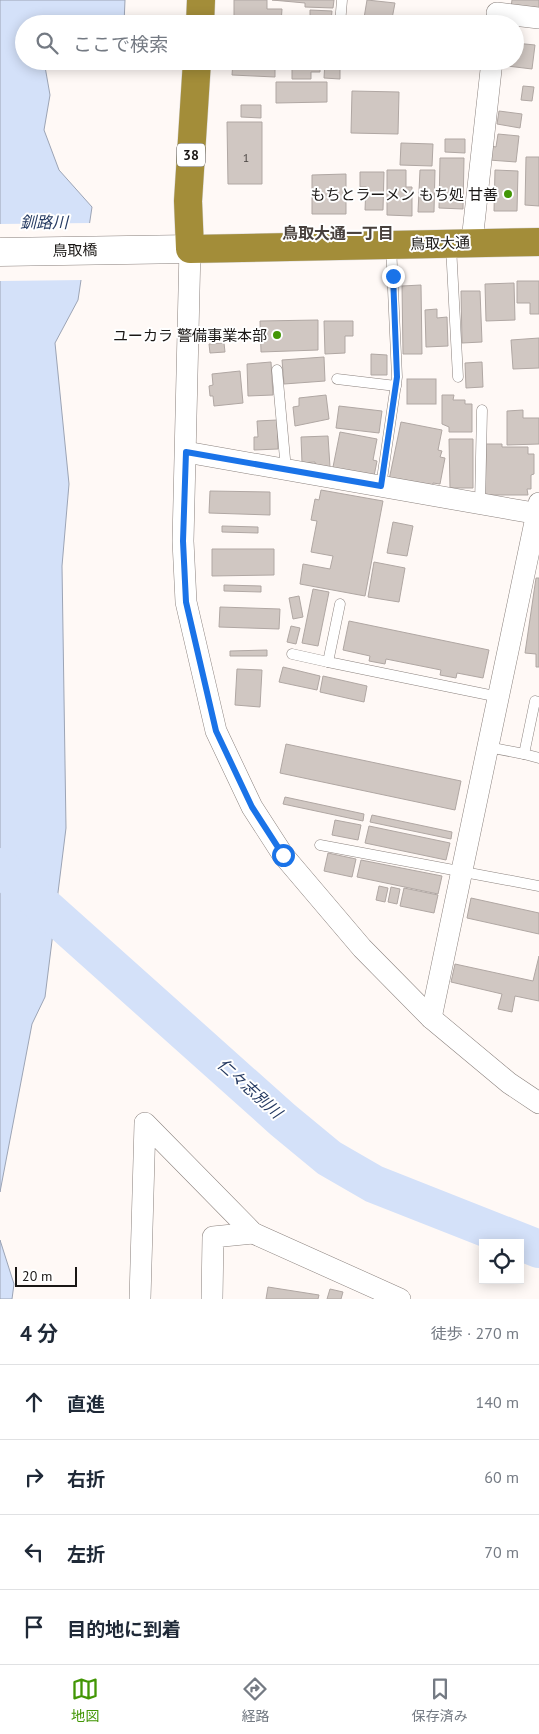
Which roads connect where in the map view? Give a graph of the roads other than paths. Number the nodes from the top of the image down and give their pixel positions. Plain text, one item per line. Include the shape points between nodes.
1 (201, 0) edge
2 (342, 0) edge
3 (497, 12) edge
4 (200, 15) edge
5 (341, 15) edge
6 (518, 15) edge
7 (524, 16) edge
8 (539, 18) edge
9 (196, 70) edge
10 (490, 70) edge
11 (461, 242) junction
12 (539, 242) edge
13 (391, 244) junction
14 (190, 249) junction
15 (0, 252) edge
16 (277, 370) dead end
17 (458, 377) dead end
18 (337, 379) dead end
19 (396, 386) junction
20 (482, 410) dead end
21 (186, 452) junction
22 (286, 470) junction
23 (381, 486) junction
24 (480, 504) junction
25 (538, 510) edge
26 (340, 604) dead end
27 (292, 654) dead end
28 (328, 662) junction
29 (499, 697) junction
30 (539, 702) edge
31 (488, 746) junction
32 (524, 754) junction
33 (539, 758) edge
34 (320, 845) dead end
35 (462, 871) junction
36 (539, 886) edge
37 (431, 1018) junction
38 (539, 1103) edge
39 (253, 1233) junction
40 (140, 1299) edge
41 (212, 1299) edge
42 (400, 1299) edge

1 - 4 highway
2 - 5 lane
3 - 6 street
7 - 8 street
9 - 14 highway, 38 via 188,201
10 - 11 street
11 - 12 highway, 鳥取大通
11 - 13 highway, 鳥取大通
11 - 17 lane
13 - 14 highway, 鳥取大通
13 - 19 lane
14 - 15 street, 鳥取橋
14 - 21 street
16 - 22 lane
18 - 19 lane
19 - 23 lane
20 - 24 lane
21 - 22 street
21 - 37 street via 183,541 186,602 216,731 252,807 283,855 362,948
22 - 23 street
23 - 24 street
24 - 25 street
25 - 29 street
26 - 28 lane
27 - 28 lane
28 - 29 lane
29 - 31 street
30 - 32 lane via 535,702
31 - 32 lane
31 - 35 street
32 - 33 lane
34 - 35 lane
35 - 36 lane
35 - 37 street
37 - 38 street via 509,1083
39 - 40 street via 145,1123
39 - 41 street via 213,1237
39 - 42 street

